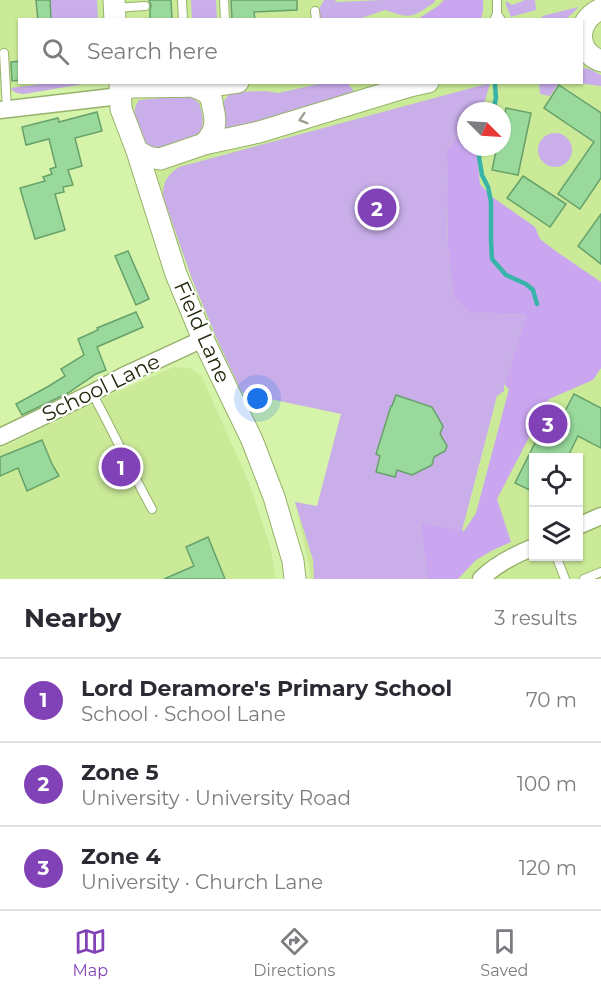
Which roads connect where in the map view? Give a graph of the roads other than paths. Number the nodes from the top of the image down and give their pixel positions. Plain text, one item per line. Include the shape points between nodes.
1 (182, 0) edge
2 (224, 0) edge
3 (496, 0) edge
4 (145, 6) dead end
5 (115, 9) edge
6 (601, 9) edge
7 (183, 18) edge
8 (225, 18) edge
9 (497, 18) edge
10 (583, 26) edge
11 (583, 42) edge
12 (4, 53) dead end
13 (593, 60) edge
14 (420, 84) edge
15 (206, 85) edge
16 (129, 88) edge
17 (3, 110) edge
18 (204, 144) junction
19 (137, 152) junction
20 (160, 159) junction
21 (147, 185) junction
22 (203, 339) junction
23 (92, 393) junction
24 (0, 437) edge
25 (152, 509) dead end
26 (601, 516) edge
27 (583, 524) edge
28 (529, 549) edge
29 (558, 561) edge
30 (601, 572) edge
31 (295, 579) edge
32 (481, 579) edge
33 (566, 579) edge
34 (584, 579) edge

1 - 7 lane
2 - 8 lane
3 - 9 lane
4 - 5 lane
6 - 10 street via 589,16
11 - 13 street
12 - 17 lane
14 -> 18 street via 260,132
15 - 16 street
15 - 18 street via 215,127
16 - 17 street
16 - 19 street via 121,109
18 - 20 street
19 - 20 street
19 - 21 street, Field Lane
20 - 21 street
21 - 22 street, Field Lane via 176,274
22 - 23 street, School Lane
22 - 31 street, Field Lane via 252,440 274,496
23 - 24 street, School Lane
23 - 25 lane
26 - 27 street
28 - 32 street via 491,569
29 - 33 lane
30 - 34 lane

